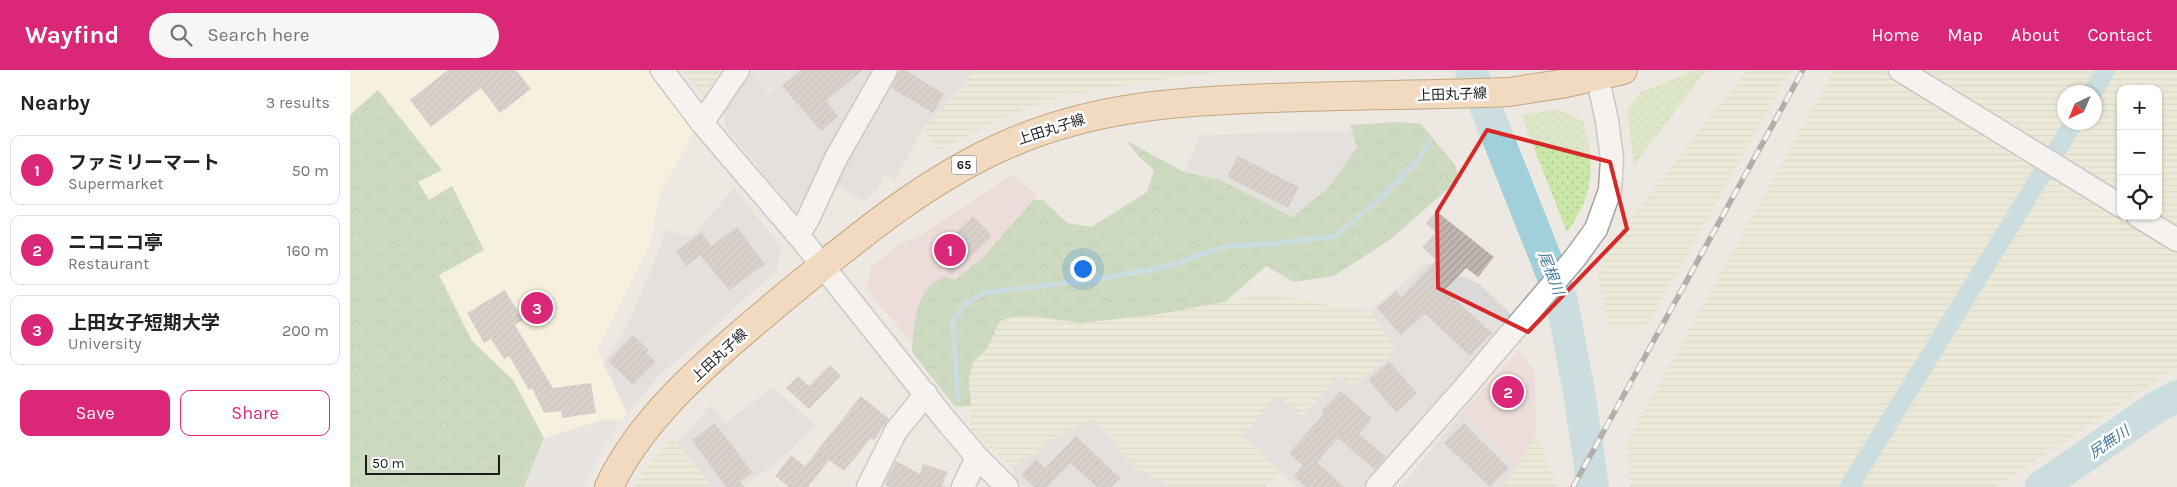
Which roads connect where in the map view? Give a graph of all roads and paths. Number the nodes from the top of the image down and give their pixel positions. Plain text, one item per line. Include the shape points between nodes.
1 (662, 70) edge
2 (738, 70) edge
3 (886, 70) edge
4 (1900, 70) edge
5 (1606, 72) edge
6 (702, 123) junction
7 (2117, 204) edge
8 (2144, 220) edge
9 (798, 236) junction
10 (2177, 240) edge
11 (822, 266) junction
12 (926, 394) junction
13 (977, 457) junction
14 (608, 487) edge
15 (868, 487) edge
16 (962, 487) edge
17 (1007, 487) edge
18 (1377, 487) edge

1 - 6 street
2 - 6 street
3 - 9 street via 835,160
4 - 7 street
5 - 11 main road, 上田丸子線 / 65 via 1509,92 1182,101 1082,118 1009,143 960,167 914,196
5 - 18 street via 1612,159 1610,190 1596,229 1455,400
6 - 9 street
8 - 10 street
9 - 11 street
11 - 12 street
11 - 14 main road, 上田丸子線 / 65 via 682,390 641,435
12 - 13 street
12 - 15 street via 896,431
13 - 16 street
13 - 17 street

